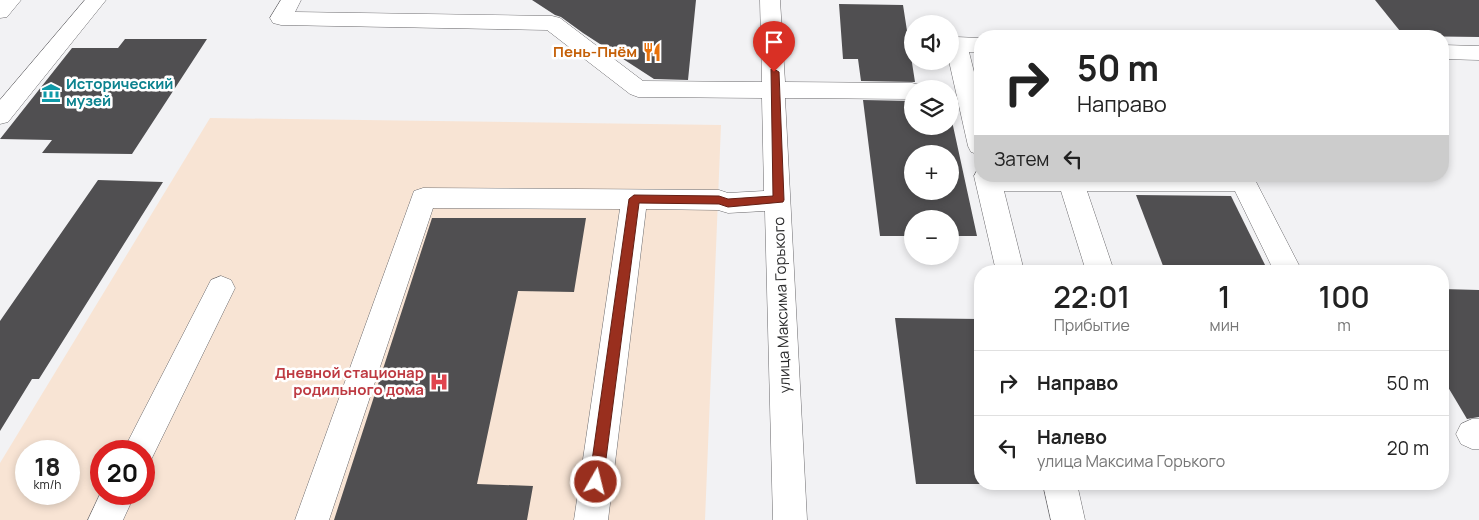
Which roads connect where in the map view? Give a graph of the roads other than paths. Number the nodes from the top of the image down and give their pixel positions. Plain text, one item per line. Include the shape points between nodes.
1 (11, 0) edge
2 (96, 0) edge
3 (291, 0) edge
4 (770, 0) edge
5 (0, 12) edge
6 (974, 45) edge
7 (1449, 52) edge
8 (1479, 53) edge
9 (958, 80) edge
10 (775, 90) junction
11 (904, 91) edge
12 (959, 92) edge
13 (0, 116) edge
14 (974, 131) edge
15 (989, 182) edge
16 (1071, 182) joint
17 (1243, 182) edge
18 (1243, 182) edge
19 (634, 199) junction
20 (779, 200) junction
21 (1009, 265) edge
22 (1098, 265) edge
23 (1285, 265) edge
24 (220, 288) dead end
25 (144, 440) edge
26 (1061, 490) edge
27 (112, 505) edge
28 (105, 520) edge
29 (312, 520) edge
30 (591, 520) edge
31 (790, 520) edge
32 (1068, 520) edge

1 - 5 street
2 - 13 street
3 - 10 street via 281,18 552,24 638,89
4 - 10 street, улица Максима Горького
6 - 9 street via 956,44
7 - 8 street
10 - 11 street
10 - 20 street, улица Максима Горького
12 - 14 street
15 - 21 street
16 - 17 street
16 - 22 street
18 - 23 street
19 - 20 street via 719,200 728,203
19 - 29 street via 423,198
19 - 30 street
20 - 31 street, улица Максима Горького
24 - 25 street
26 - 32 street
27 - 28 street

